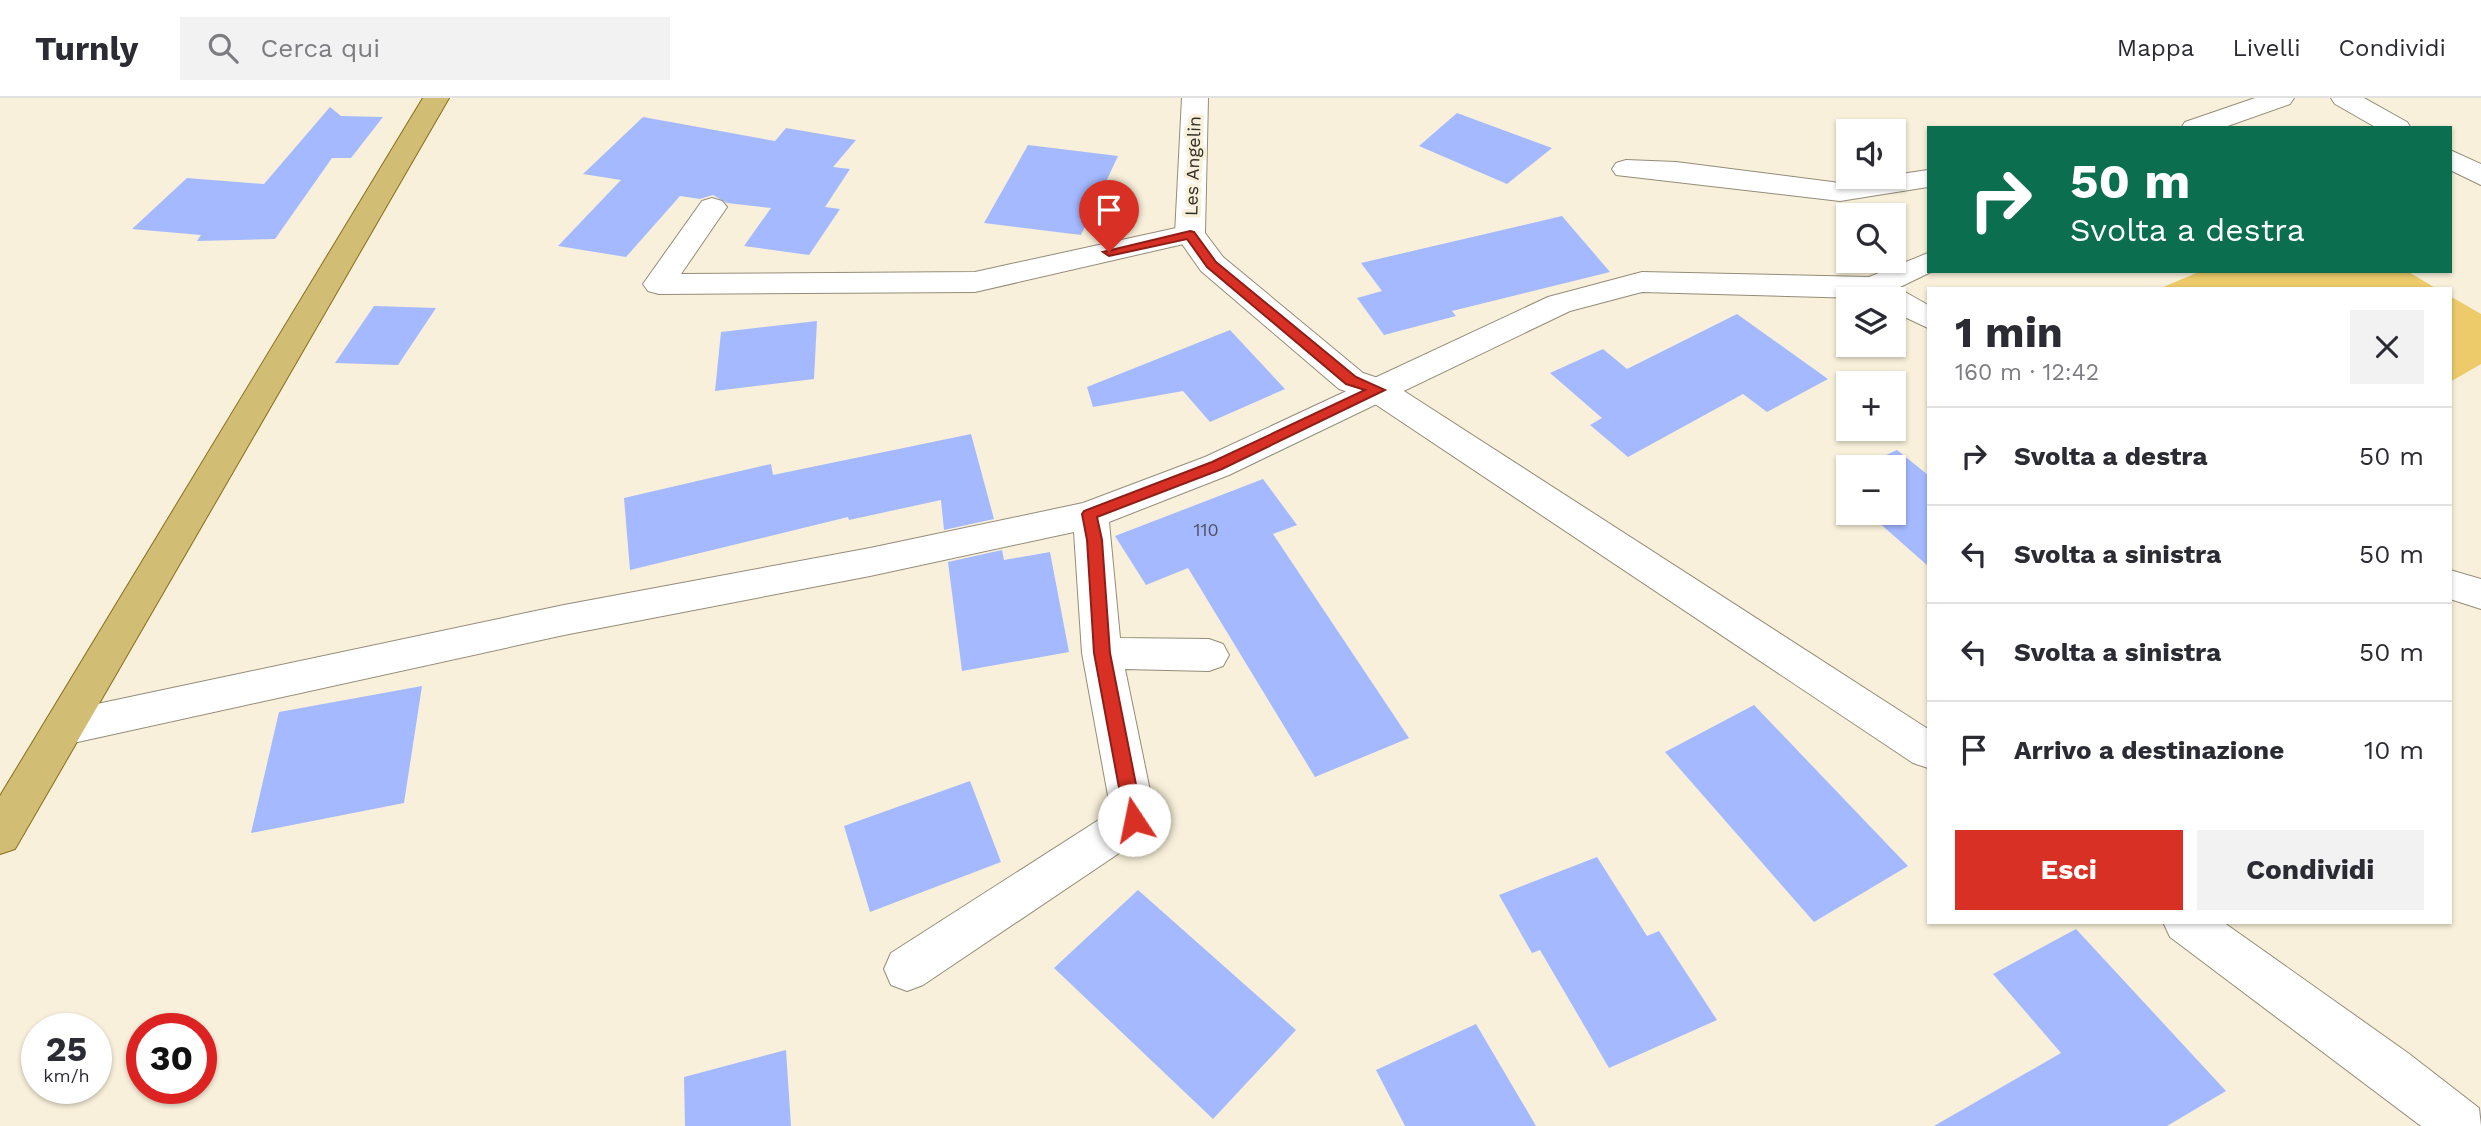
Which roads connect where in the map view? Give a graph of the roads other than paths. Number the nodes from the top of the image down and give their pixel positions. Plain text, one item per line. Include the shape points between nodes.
1 (436, 98) edge
2 (1195, 98) edge
3 (2281, 98) edge
4 (2344, 98) edge
5 (2201, 126) edge
6 (2393, 126) edge
7 (2452, 159) edge
8 (1626, 169) dead end
9 (2481, 176) edge
10 (1927, 179) edge
11 (712, 206) dead end
12 (1190, 234) junction
13 (1927, 262) edge
14 (1874, 287) joint
15 (1906, 305) edge
16 (1927, 317) edge
17 (1378, 390) junction
18 (1089, 514) junction
19 (2452, 585) edge
20 (2481, 594) edge
21 (1102, 653) junction
22 (1209, 655) dead end
23 (64, 728) junction
24 (1927, 750) edge
25 (0, 835) edge
26 (2189, 924) edge
27 (907, 969) dead end
28 (2460, 1126) edge

1 - 23 main road
2 - 12 street, Les Angelin
3 - 5 street
4 - 6 street
7 - 9 street
8 - 10 street via 1840,192
11 - 12 street via 659,284 975,282
12 - 17 street via 1212,264 1351,381
13 - 14 street
14 - 17 street via 1642,282 1559,304
15 - 16 street
17 - 18 street via 1217,466
17 - 24 street
18 - 21 street
18 - 23 street via 870,562 564,620
19 - 20 street
21 - 22 street
21 - 27 street via 1134,820
23 - 25 main road
26 - 28 street via 2391,1070

